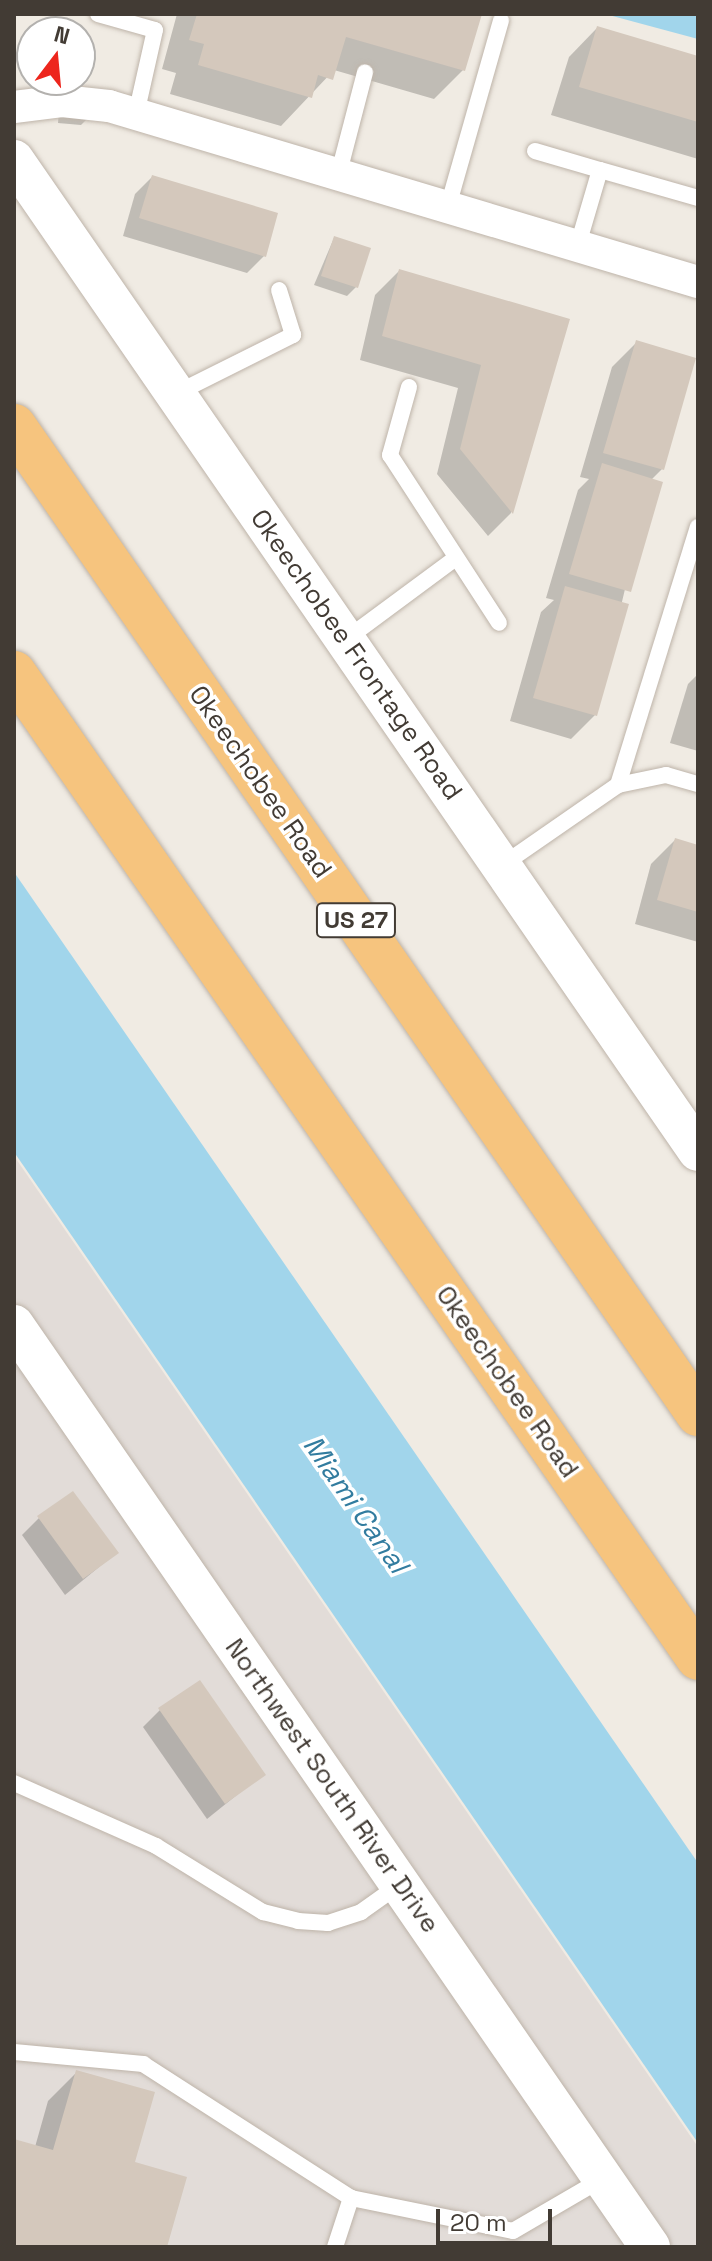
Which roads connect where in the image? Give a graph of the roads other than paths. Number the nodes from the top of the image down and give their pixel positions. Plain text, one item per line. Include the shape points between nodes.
1 (98, 14) edge
2 (501, 21) dead end
3 (365, 72) dead end
4 (14, 107) edge
5 (136, 114) junction
6 (535, 151) dead end
7 (14, 160) edge
8 (600, 170) junction
9 (338, 176) junction
10 (698, 198) edge
11 (447, 210) junction
12 (577, 248) junction
13 (698, 282) edge
14 (279, 290) dead end
15 (409, 387) dead end
16 (175, 394) junction
17 (14, 426) edge
18 (698, 527) edge
19 (456, 558) junction
20 (499, 623) dead end
21 (345, 640) junction
22 (14, 673) edge
23 (698, 784) edge
24 (618, 785) junction
25 (501, 866) junction
26 (698, 1151) edge
27 (14, 1325) edge
28 (698, 1414) edge
29 (698, 1658) edge
30 (14, 1783) edge
31 (400, 1884) junction
32 (14, 2052) edge
33 (603, 2179) junction
34 (351, 2198) junction
35 (335, 2247) edge
36 (650, 2247) edge

1 - 5 lane via 155,30
2 - 11 lane
3 - 9 lane
4 - 5 street via 62,101
5 - 9 street
6 - 8 lane
7 - 16 street, Okeechobee Frontage Road
8 - 10 lane
8 - 12 lane
9 - 11 street
11 - 12 street
12 - 13 street
14 - 16 lane via 293,335
15 - 19 lane via 390,455
16 - 21 street, Okeechobee Frontage Road
17 - 28 highway, Okeechobee Road / US 27
18 - 24 lane
19 - 20 lane
19 - 21 lane
21 - 25 street, Okeechobee Frontage Road
22 - 29 highway, Okeechobee Road
23 - 24 lane via 666,775
24 - 25 lane
25 - 26 street, Okeechobee Frontage Road
27 - 31 street, Northwest South River Drive
30 - 31 lane via 156,1846 263,1912 328,1923 361,1912
31 - 33 street, Northwest South River Drive
32 - 34 lane via 143,2064
33 - 34 lane via 513,2231
33 - 36 street, Northwest South River Drive
34 - 35 lane

